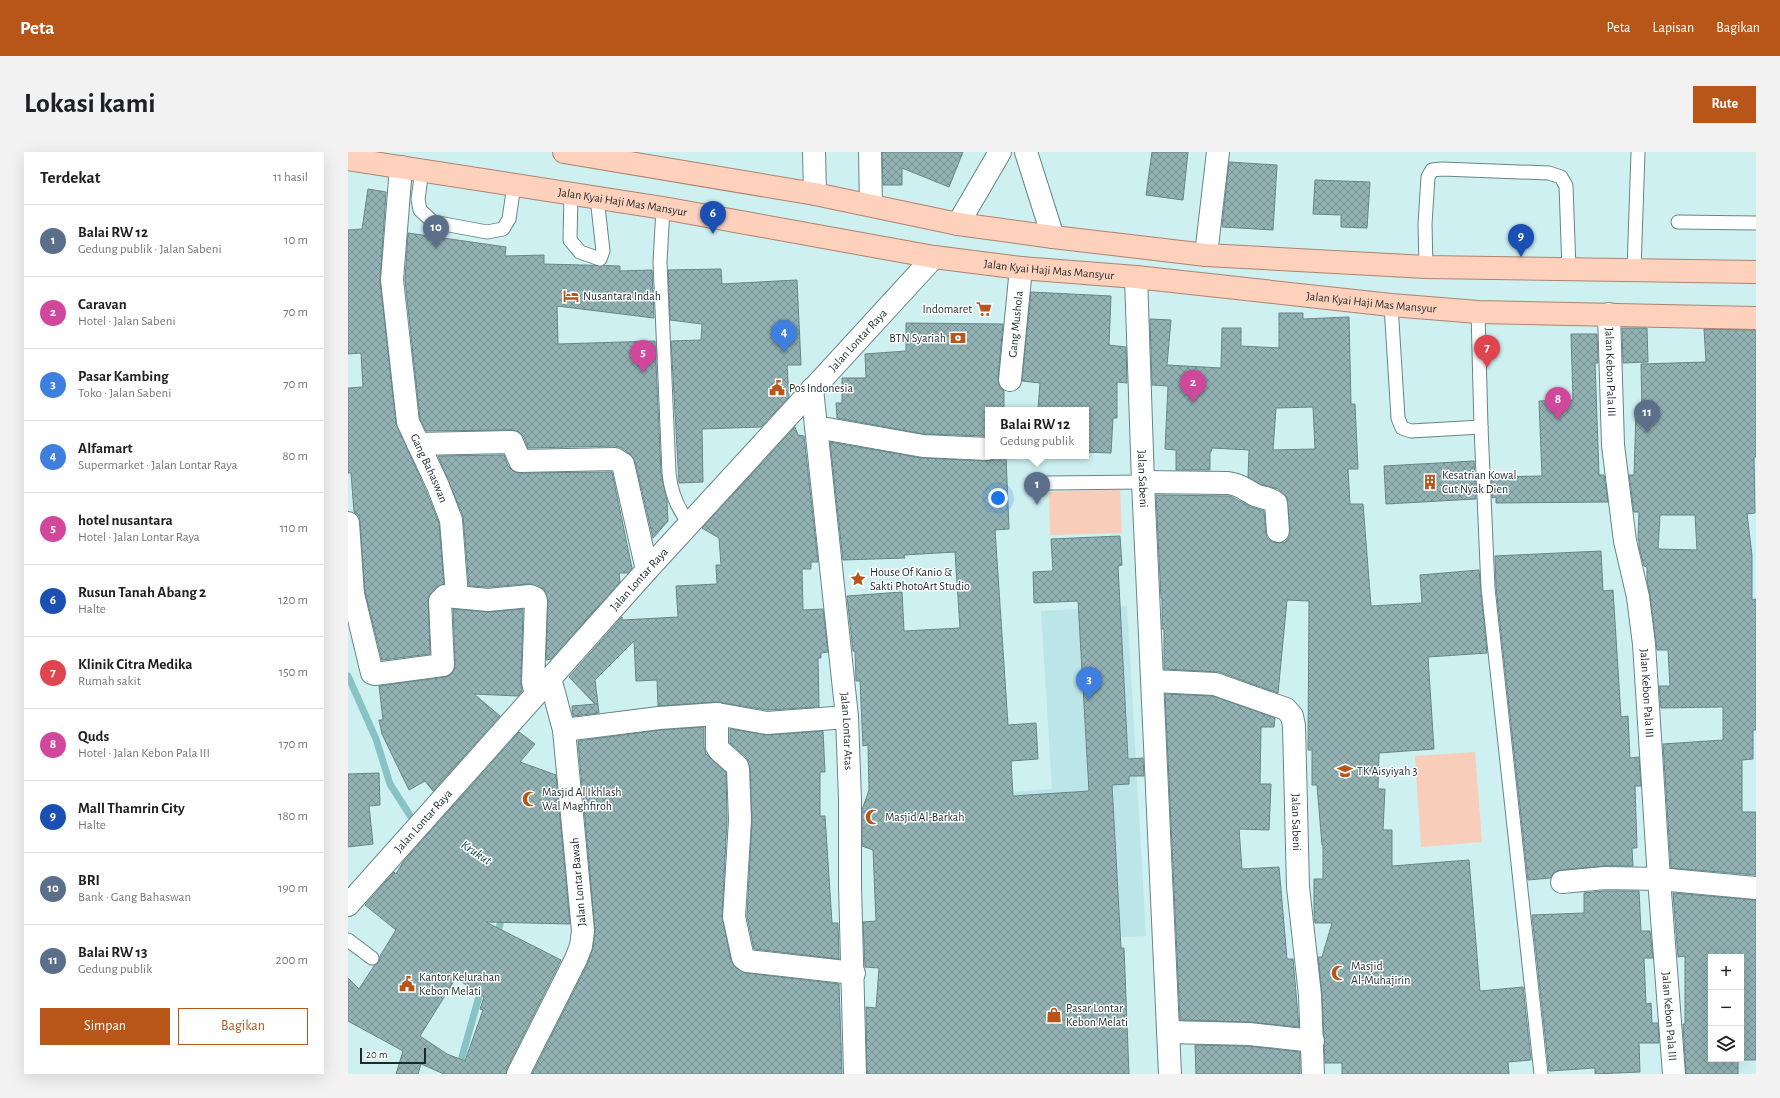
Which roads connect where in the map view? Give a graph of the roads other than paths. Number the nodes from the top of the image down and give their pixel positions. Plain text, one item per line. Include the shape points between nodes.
1 (564, 152) edge
2 (814, 152) edge
3 (870, 152) edge
4 (1000, 152) edge
5 (1026, 152) edge
6 (1218, 152) edge
7 (1638, 152) edge
8 (348, 159) edge
9 (401, 167) junction
10 (422, 170) junction
11 (514, 185) junction
12 (571, 194) junction
13 (815, 194) junction
14 (597, 198) junction
15 (871, 205) junction
16 (663, 208) junction
17 (1678, 222) dead end
18 (1756, 223) edge
19 (958, 224) junction
20 (1053, 237) junction
21 (1206, 255) junction
22 (934, 257) junction
23 (1426, 267) junction
24 (1021, 268) junction
25 (1569, 269) junction
26 (1634, 270) junction
27 (1756, 272) edge
28 (1136, 277) junction
29 (1391, 305) junction
30 (1478, 312) junction
31 (1609, 314) junction
32 (1756, 318) edge
33 (1010, 380) dead end
34 (812, 389) junction
35 (816, 427) junction
36 (1481, 427) junction
37 (418, 444) junction
38 (985, 449) edge
39 (1143, 482) junction
40 (1048, 483) dead end
41 (348, 523) edge
42 (690, 524) junction
43 (1278, 531) dead end
44 (647, 570) junction
45 (350, 594) edge
46 (456, 596) junction
47 (550, 678) junction
48 (1153, 681) junction
49 (536, 694) junction
50 (717, 714) junction
51 (847, 717) junction
52 (564, 730) junction
53 (1659, 879) junction
54 (1562, 882) dead end
55 (1756, 888) edge
56 (348, 905) edge
57 (348, 940) edge
58 (372, 958) dead end
59 (854, 973) junction
60 (1168, 1032) junction
61 (1313, 1041) junction
62 (518, 1074) edge
63 (855, 1074) edge
64 (1170, 1074) edge
65 (1313, 1074) edge
66 (1541, 1074) edge
67 (1674, 1074) edge

1 - 13 main road
2 - 13 street
3 - 15 street
4 - 19 street
5 - 20 street
6 - 21 street
7 - 26 lane
8 - 9 main road, Jalan Kyai Haji Mas Mansyur
9 - 10 main road, Jalan Kyai Haji Mas Mansyur
9 - 37 street, Gang Bahaswan via 392,280 408,422
10 - 11 main road, Jalan Kyai Haji Mas Mansyur
10 - 11 lane via 418,199 420,210 433,222 487,232 503,229 509,219
11 - 12 main road, Jalan Kyai Haji Mas Mansyur
12 - 14 main road, Jalan Kyai Haji Mas Mansyur
12 - 14 lane via 570,240 580,252 600,259 603,251
13 - 15 main road
14 - 16 main road, Jalan Kyai Haji Mas Mansyur
15 - 19 main road
16 - 22 main road, Jalan Kyai Haji Mas Mansyur
16 - 42 lane via 660,262 668,473 672,495
17 - 18 lane
19 - 20 main road
20 - 21 main road
21 - 23 main road
22 - 24 main road, Jalan Kyai Haji Mas Mansyur
22 - 34 street, Jalan Lontar Raya
23 - 25 main road
23 - 25 lane via 1428,177 1432,170 1442,169 1549,173 1561,177 1566,186
24 - 28 main road, Jalan Kyai Haji Mas Mansyur
24 - 33 street, Gang Mushola
25 - 26 main road
26 - 27 main road
28 - 29 main road, Jalan Kyai Haji Mas Mansyur
28 - 39 street, Jalan Sabeni
29 - 30 main road, Jalan Kyai Haji Mas Mansyur
29 - 36 lane via 1398,418 1402,428 1410,431
30 - 31 main road, Jalan Kyai Haji Mas Mansyur
30 - 36 lane
31 - 32 main road, Jalan Kyai Haji Mas Mansyur
31 - 53 street, Jalan Kebon Pala III via 1613,445 1644,644
34 - 35 street, Jalan Lontar Atas
34 - 42 street, Jalan Lontar Raya
35 - 38 street via 923,446
35 - 51 street, Jalan Lontar Atas
36 - 66 lane via 1488,588
37 - 44 street via 512,442 520,461 619,461 623,464
37 - 46 street, Gang Bahaswan via 451,520
39 - 40 lane
39 - 43 street via 1240,485 1276,503
39 - 48 street, Jalan Sabeni
41 - 45 street
42 - 44 street, Jalan Lontar Raya
44 - 47 street, Jalan Lontar Raya
45 - 46 street via 371,670 375,674 441,666 443,664 440,601 445,596
46 - 49 street via 488,600 521,596 534,598
47 - 49 street, Jalan Lontar Raya
47 - 52 street, Jalan Lontar Bawah
48 - 60 street, Jalan Sabeni
48 - 61 street, Jalan Sabeni via 1215,684 1286,709 1292,716 1298,887
49 - 56 street, Jalan Lontar Raya
50 - 51 street via 767,723
50 - 52 street via 659,718
50 - 59 street via 717,747 738,769 740,820 734,917 743,958 747,961
51 - 59 street, Jalan Lontar Atas
52 - 62 street, Jalan Lontar Bawah via 583,931 581,946
53 - 54 street via 1605,878
53 - 55 street
53 - 67 street, Jalan Kebon Pala III
57 - 58 lane
59 - 63 street, Jalan Lontar Atas
60 - 61 street via 1249,1034
60 - 64 street, Jalan Sabeni
61 - 65 street, Jalan Sabeni

